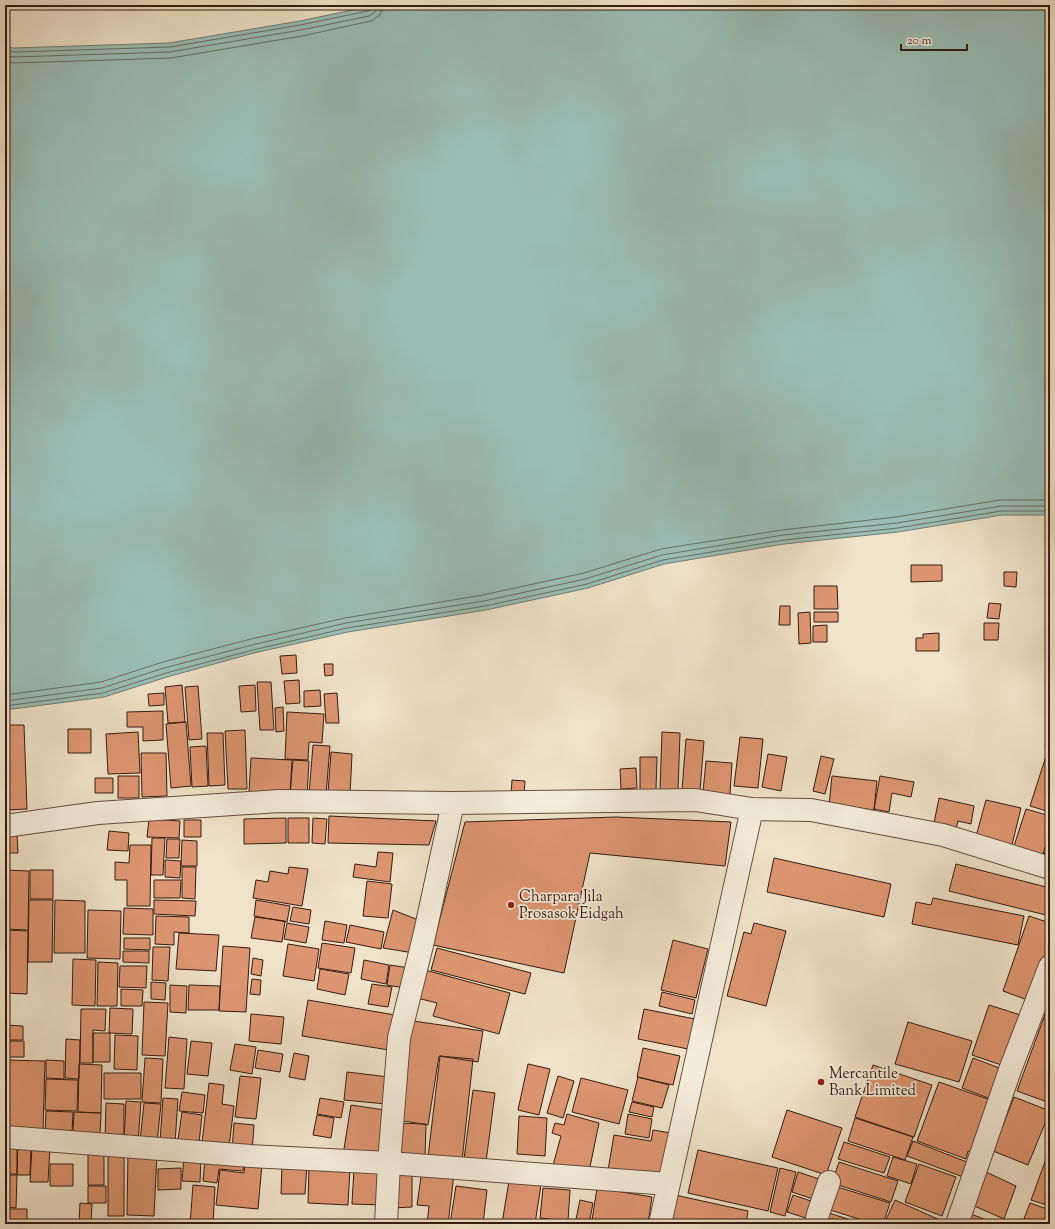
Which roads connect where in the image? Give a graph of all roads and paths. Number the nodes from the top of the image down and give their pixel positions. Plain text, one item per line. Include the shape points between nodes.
1 (452, 803) junction
2 (752, 809) junction
3 (5, 826) edge
4 (1050, 868) edge
5 (1050, 966) edge
6 (5, 1137) edge
7 (388, 1163) junction
8 (829, 1182) dead end
9 (669, 1184) junction
10 (386, 1224) edge
11 (660, 1224) edge
12 (816, 1224) edge
13 (957, 1224) edge

1 - 2 street via 695,800
1 - 3 street via 279,801 98,813
1 - 7 street via 424,937 399,1038
2 - 4 street via 811,810 943,835
2 - 9 street
5 - 13 street via 1010,1070
6 - 7 street via 251,1156
7 - 9 street
7 - 10 street
8 - 12 street
9 - 11 street

